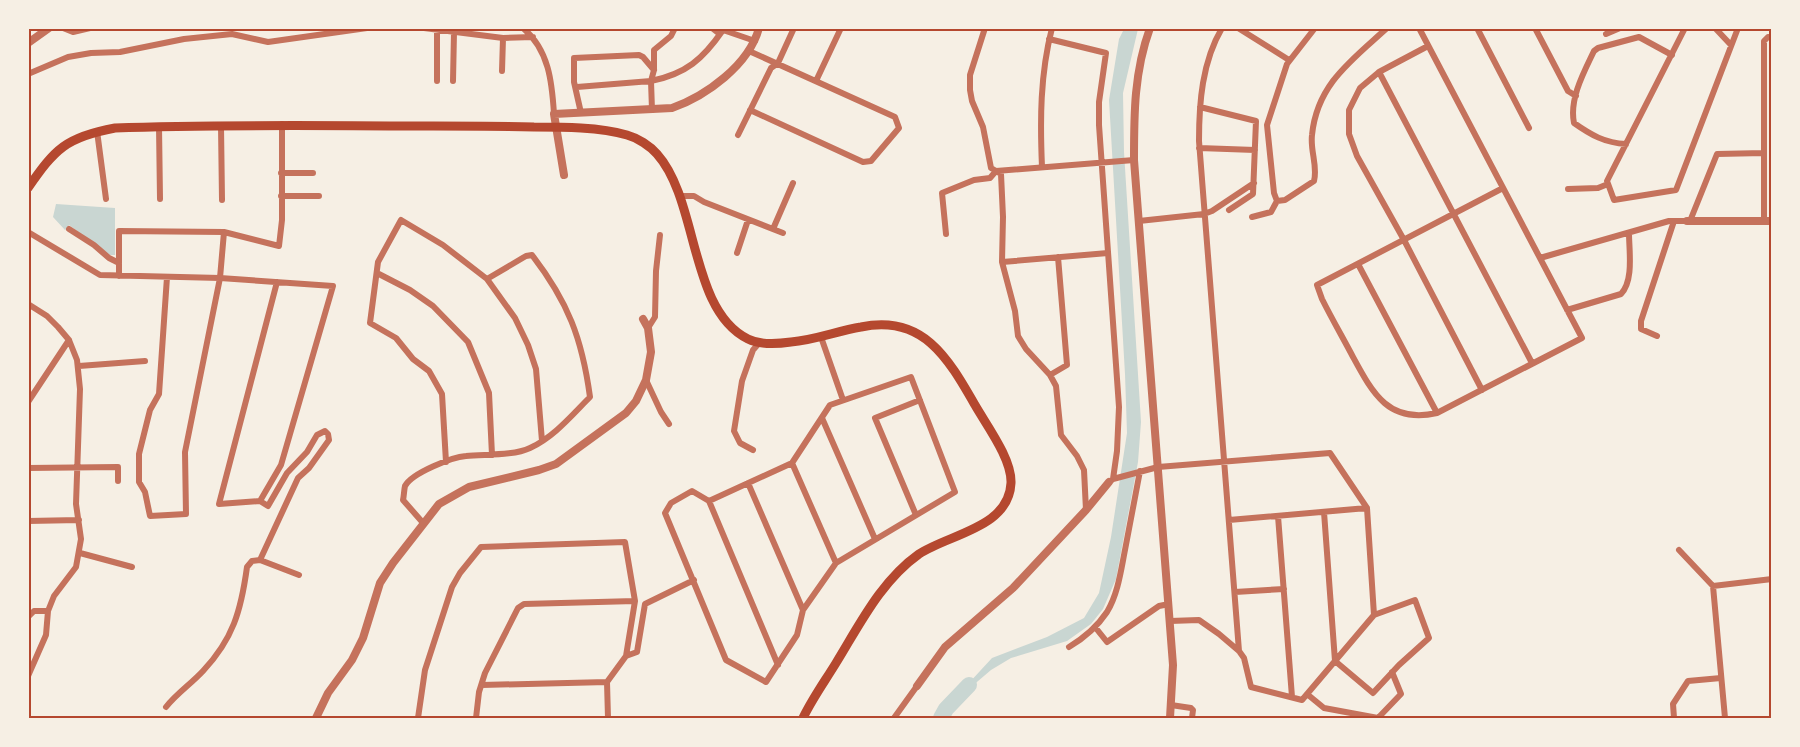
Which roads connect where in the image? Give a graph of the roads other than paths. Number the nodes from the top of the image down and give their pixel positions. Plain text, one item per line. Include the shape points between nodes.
1 (50, 28) edge
2 (63, 28) edge
3 (90, 28) edge
4 (367, 28) edge
5 (424, 28) edge
6 (523, 28) edge
7 (675, 28) edge
8 (712, 28) edge
9 (759, 28) edge
10 (794, 28) edge
11 (841, 28) edge
12 (985, 28) edge
13 (1052, 28) edge
14 (1150, 28) edge
15 (1222, 28) edge
16 (1238, 28) edge
17 (1315, 28) edge
18 (1387, 28) edge
19 (1419, 28) edge
20 (1478, 28) edge
21 (1535, 28) edge
22 (1620, 28) edge
23 (1685, 28) edge
24 (1715, 28) edge
25 (1738, 28) edge
26 (723, 30) junction
27 (437, 31) junction
28 (454, 32) junction
29 (1606, 34) dead end
30 (533, 37) junction
31 (1772, 37) edge
32 (503, 38) junction
33 (1049, 39) junction
34 (755, 41) junction
35 (28, 43) edge
36 (1731, 45) junction
37 (1428, 46) junction
38 (749, 51) junction
39 (1672, 55) junction
40 (1289, 60) junction
41 (778, 63) junction
42 (654, 70) junction
43 (502, 71) dead end
44 (1379, 72) junction
45 (28, 74) edge
46 (437, 81) dead end
47 (453, 81) dead end
48 (651, 81) junction
49 (816, 81) junction
50 (577, 87) junction
51 (1576, 96) junction
52 (1200, 107) junction
53 (652, 110) junction
54 (750, 111) junction
55 (581, 113) junction
56 (554, 114) junction
57 (282, 124) junction
58 (159, 126) junction
59 (221, 126) junction
60 (555, 127) junction
61 (1529, 128) dead end
62 (97, 131) junction
63 (738, 135) dead end
64 (1626, 144) junction
65 (1199, 148) junction
66 (1255, 150) junction
67 (1764, 153) junction
68 (1130, 160) junction
69 (1104, 162) junction
70 (1042, 167) junction
71 (996, 171) junction
72 (281, 173) junction
73 (313, 173) dead end
74 (564, 175) dead end
75 (793, 183) dead end
76 (1254, 183) junction
77 (1608, 184) junction
78 (1503, 188) junction
79 (28, 189) edge
80 (1568, 189) dead end
81 (281, 196) junction
82 (319, 196) dead end
83 (679, 196) junction
84 (106, 199) dead end
85 (160, 199) dead end
86 (222, 200) dead end
87 (1277, 201) junction
88 (1229, 210) dead end
89 (1204, 214) junction
90 (1453, 214) junction
91 (1252, 217) dead end
92 (748, 220) junction
93 (1139, 220) junction
94 (1674, 221) junction
95 (1689, 221) junction
96 (1768, 221) edge
97 (69, 229) dead end
98 (773, 229) junction
99 (28, 232) edge
100 (224, 232) junction
101 (783, 232) dead end
102 (1629, 233) junction
103 (946, 234) dead end
104 (660, 235) dead end
105 (1404, 240) junction
106 (737, 253) dead end
107 (1108, 253) junction
108 (1058, 257) junction
109 (1540, 258) junction
110 (119, 262) junction
111 (1002, 262) junction
112 (1358, 264) junction
113 (377, 273) junction
114 (119, 276) junction
115 (168, 277) junction
116 (220, 278) junction
117 (487, 279) junction
118 (277, 282) junction
119 (28, 304) edge
120 (1567, 310) junction
121 (643, 319) dead end
122 (648, 328) junction
123 (1657, 336) dead end
124 (820, 337) junction
125 (69, 340) junction
126 (760, 342) junction
127 (145, 361) dead end
128 (1532, 363) junction
129 (79, 366) junction
130 (1050, 375) junction
131 (646, 380) junction
132 (1482, 390) junction
133 (843, 400) junction
134 (920, 400) junction
135 (28, 402) edge
136 (1437, 413) junction
137 (822, 418) junction
138 (669, 424) dead end
139 (542, 441) junction
140 (753, 450) dead end
141 (492, 455) junction
142 (1224, 460) junction
143 (446, 462) junction
144 (792, 463) junction
145 (77, 466) junction
146 (1158, 466) junction
147 (28, 468) edge
148 (1139, 472) junction
149 (1113, 479) junction
150 (118, 481) dead end
151 (748, 483) junction
152 (260, 501) junction
153 (709, 501) junction
154 (1367, 508) junction
155 (1086, 510) junction
156 (1324, 512) junction
157 (916, 515) junction
158 (1278, 516) junction
159 (79, 520) junction
160 (1229, 520) junction
161 (28, 521) edge
162 (424, 524) junction
163 (875, 539) junction
164 (1679, 550) dead end
165 (80, 553) junction
166 (260, 560) junction
167 (836, 563) junction
168 (132, 567) dead end
169 (299, 575) dead end
170 (1772, 579) edge
171 (694, 580) junction
172 (1713, 586) junction
173 (1284, 589) junction
174 (1235, 592) junction
175 (635, 601) junction
176 (1169, 604) junction
177 (803, 610) junction
178 (48, 611) junction
179 (1374, 615) junction
180 (28, 617) edge
181 (1170, 621) junction
182 (1095, 627) junction
183 (1069, 647) dead end
184 (1239, 651) junction
185 (626, 656) junction
186 (1335, 661) junction
187 (778, 665) junction
188 (1392, 672) junction
189 (28, 676) edge
190 (1721, 678) junction
191 (607, 682) junction
192 (482, 685) junction
193 (917, 686) joint
194 (1307, 694) junction
195 (1292, 697) junction
196 (1172, 705) junction
197 (166, 707) dead end
198 (1674, 715) edge
199 (316, 718) edge
200 (418, 718) edge
201 (476, 718) edge
202 (608, 718) edge
203 (803, 718) edge
204 (894, 718) edge
205 (1170, 718) edge
206 (1192, 718) edge
207 (1668, 718) edge
208 (1725, 718) edge

1 - 35 street
2 - 3 street via 73,32
4 - 45 street via 268,42 232,34 184,39 120,52 68,57
5 - 27 street
6 - 30 street
7 - 42 street via 654,50
8 - 26 street via 717,32
9 - 34 street
10 - 41 street
11 - 49 street
12 - 71 street via 970,75 970,90
13 - 33 street
14 - 68 street via 1136,80
15 - 52 street via 1208,62
16 - 40 street
17 - 40 street
18 - 87 street via 1343,67 1321,99 1311,139 1314,181 1286,200
19 - 37 street
20 - 61 street
21 - 51 street via 1568,91
22 - 29 street
23 - 39 street
24 - 36 street
25 - 36 street
26 - 34 street
26 - 48 street via 701,59 669,77
27 - 28 street
27 - 46 street
28 - 32 street
28 - 47 street
30 - 32 street
30 - 56 street via 546,61
31 - 67 street via 1764,41
32 - 43 street
33 - 69 street via 1106,53 1099,102
33 - 70 street via 1041,89
34 - 38 street
36 - 77 street via 1676,190 1614,200
37 - 44 street
37 - 78 street
38 - 41 street
38 - 53 street via 703,94 672,108
39 - 51 street via 1639,37 1598,48
39 - 64 street
40 - 87 street via 1267,125
41 - 49 street
41 - 54 street via 771,68
42 - 48 street
42 - 50 street via 639,55 574,58
44 - 90 street
44 - 105 street via 1354,98 1349,110 1349,134 1357,156
48 - 50 street
48 - 53 street
49 - 54 street via 895,117 898,128 871,161 863,162
50 - 55 street
51 - 64 street via 1574,123 1594,137
52 - 65 street
52 - 66 street via 1256,121
53 - 55 street
54 - 63 street
55 - 56 street
56 - 60 street
57 - 59 main road
57 - 60 main road
57 - 72 street
58 - 59 main road
58 - 62 main road
58 - 85 street
59 - 86 street
60 - 74 street
60 - 83 main road via 628,135 642,142 658,154
62 - 79 main road via 56,151
62 - 84 street
64 - 77 street
65 - 66 street
65 - 89 street
66 - 76 street
67 - 95 street via 1717,154
67 - 96 street
68 - 69 street
68 - 93 street
69 - 70 street
69 - 107 street
70 - 71 street
71 - 103 street via 990,178 974,180 942,194
71 - 111 street via 1001,185
72 - 73 street
72 - 81 street
75 - 98 street
76 - 88 street via 1253,194
76 - 89 street
77 - 80 street
78 - 90 street
78 - 109 street
81 - 82 street
81 - 100 street via 279,246
83 - 92 street via 694,196
83 - 126 main road via 721,315 735,330
87 - 91 street via 1271,212
89 - 93 street
89 - 142 street
90 - 105 street
90 - 128 street
92 - 98 street
92 - 106 street
93 - 146 street
94 - 95 street
94 - 102 street
94 - 123 street via 1641,321 1641,329
95 - 96 street
97 - 110 street
98 - 101 street
99 - 114 street via 100,275
100 - 110 street via 119,231
100 - 116 street
102 - 109 street
102 - 120 street via 1628,276 1621,294
104 - 122 street via 655,317
105 - 112 street
105 - 132 street
107 - 108 street
107 - 149 street via 1119,407
108 - 111 street
108 - 130 street via 1067,365
109 - 120 street
110 - 114 street
111 - 130 street via 1018,336
112 - 136 street
112 - 136 street via 1317,285 1322,299 1376,397 1394,410 1416,416
113 - 117 street via 378,262 401,220 443,245
113 - 141 street via 433,306 468,342 489,393
113 - 143 street via 370,323 396,338 429,371 442,394
114 - 115 street
115 - 116 street
115 - 116 street via 159,394 150,410 139,454 139,482 150,516 186,514 185,452
116 - 118 street
117 - 139 street via 515,318 528,345 536,369
117 - 139 street via 532,255 561,296 580,343 590,397
118 - 152 street via 219,504
118 - 152 street via 333,286 282,465
119 - 125 street
120 - 128 street via 1582,338
121 - 122 street
122 - 131 street via 651,352
124 - 126 main road via 787,343
124 - 133 street
124 - 203 main road via 884,324 902,326 932,342 959,376 998,446 1011,481 1004,505 992,517 920,553 895,574 878,594
125 - 129 street
125 - 135 street
126 - 140 street via 741,381 734,431 740,443
127 - 129 street
128 - 132 street
129 - 145 street
130 - 155 street via 1058,395 1062,435 1084,470
131 - 138 street
131 - 162 street via 626,413 556,464 470,487 439,504
132 - 136 street
133 - 134 street via 911,377
133 - 137 street via 830,405
134 - 157 street via 955,492
134 - 157 street via 875,418
137 - 144 street
137 - 163 street
139 - 141 street via 529,449
141 - 143 street via 464,456
142 - 146 street
142 - 154 street via 1330,453
142 - 160 street
143 - 162 street via 426,469 406,486 403,500
144 - 151 street
144 - 167 street
145 - 147 street
145 - 150 street via 118,467
145 - 159 street
146 - 148 street
146 - 176 street
148 - 149 street
148 - 182 street via 1118,581 1108,610
149 - 155 street
151 - 153 street
151 - 177 street
152 - 166 street via 268,506 287,473 317,435 325,431 329,440 298,478
153 - 171 street via 692,491 671,503 665,513
153 - 187 street
154 - 156 street
154 - 179 street
155 - 193 street via 993,608 951,641
156 - 158 street
156 - 186 street
157 - 163 street
158 - 160 street
158 - 173 street
159 - 161 street
159 - 165 street
160 - 174 street
162 - 199 street via 380,583 363,638
163 - 167 street
164 - 172 street
165 - 168 street
165 - 178 street via 76,567
166 - 169 street
166 - 197 street via 247,567 228,639
167 - 177 street
170 - 172 street
171 - 185 street via 645,604 637,652
171 - 187 street via 726,660 766,682
172 - 190 street
173 - 174 street
173 - 195 street
174 - 184 street
175 - 185 street
175 - 192 street via 521,605
175 - 200 street via 625,542 481,547 452,586 425,670
176 - 181 street
176 - 182 street via 1159,606 1107,642
177 - 187 street via 797,636
178 - 180 street via 34,611
178 - 189 street via 45,635
179 - 186 street
179 - 188 street via 1415,600 1429,638
181 - 184 street via 1199,620
181 - 196 street
182 - 183 street
184 - 195 street via 1251,687
185 - 191 street
186 - 188 street via 1373,693
186 - 194 street
188 - 194 street via 1401,694 1378,718 1324,708
190 - 198 street via 1688,681 1673,704
190 - 208 street
191 - 192 street
191 - 202 street
192 - 201 street
193 - 204 street
194 - 195 street via 1302,700
196 - 205 street
196 - 206 street via 1191,708
198 - 207 street

